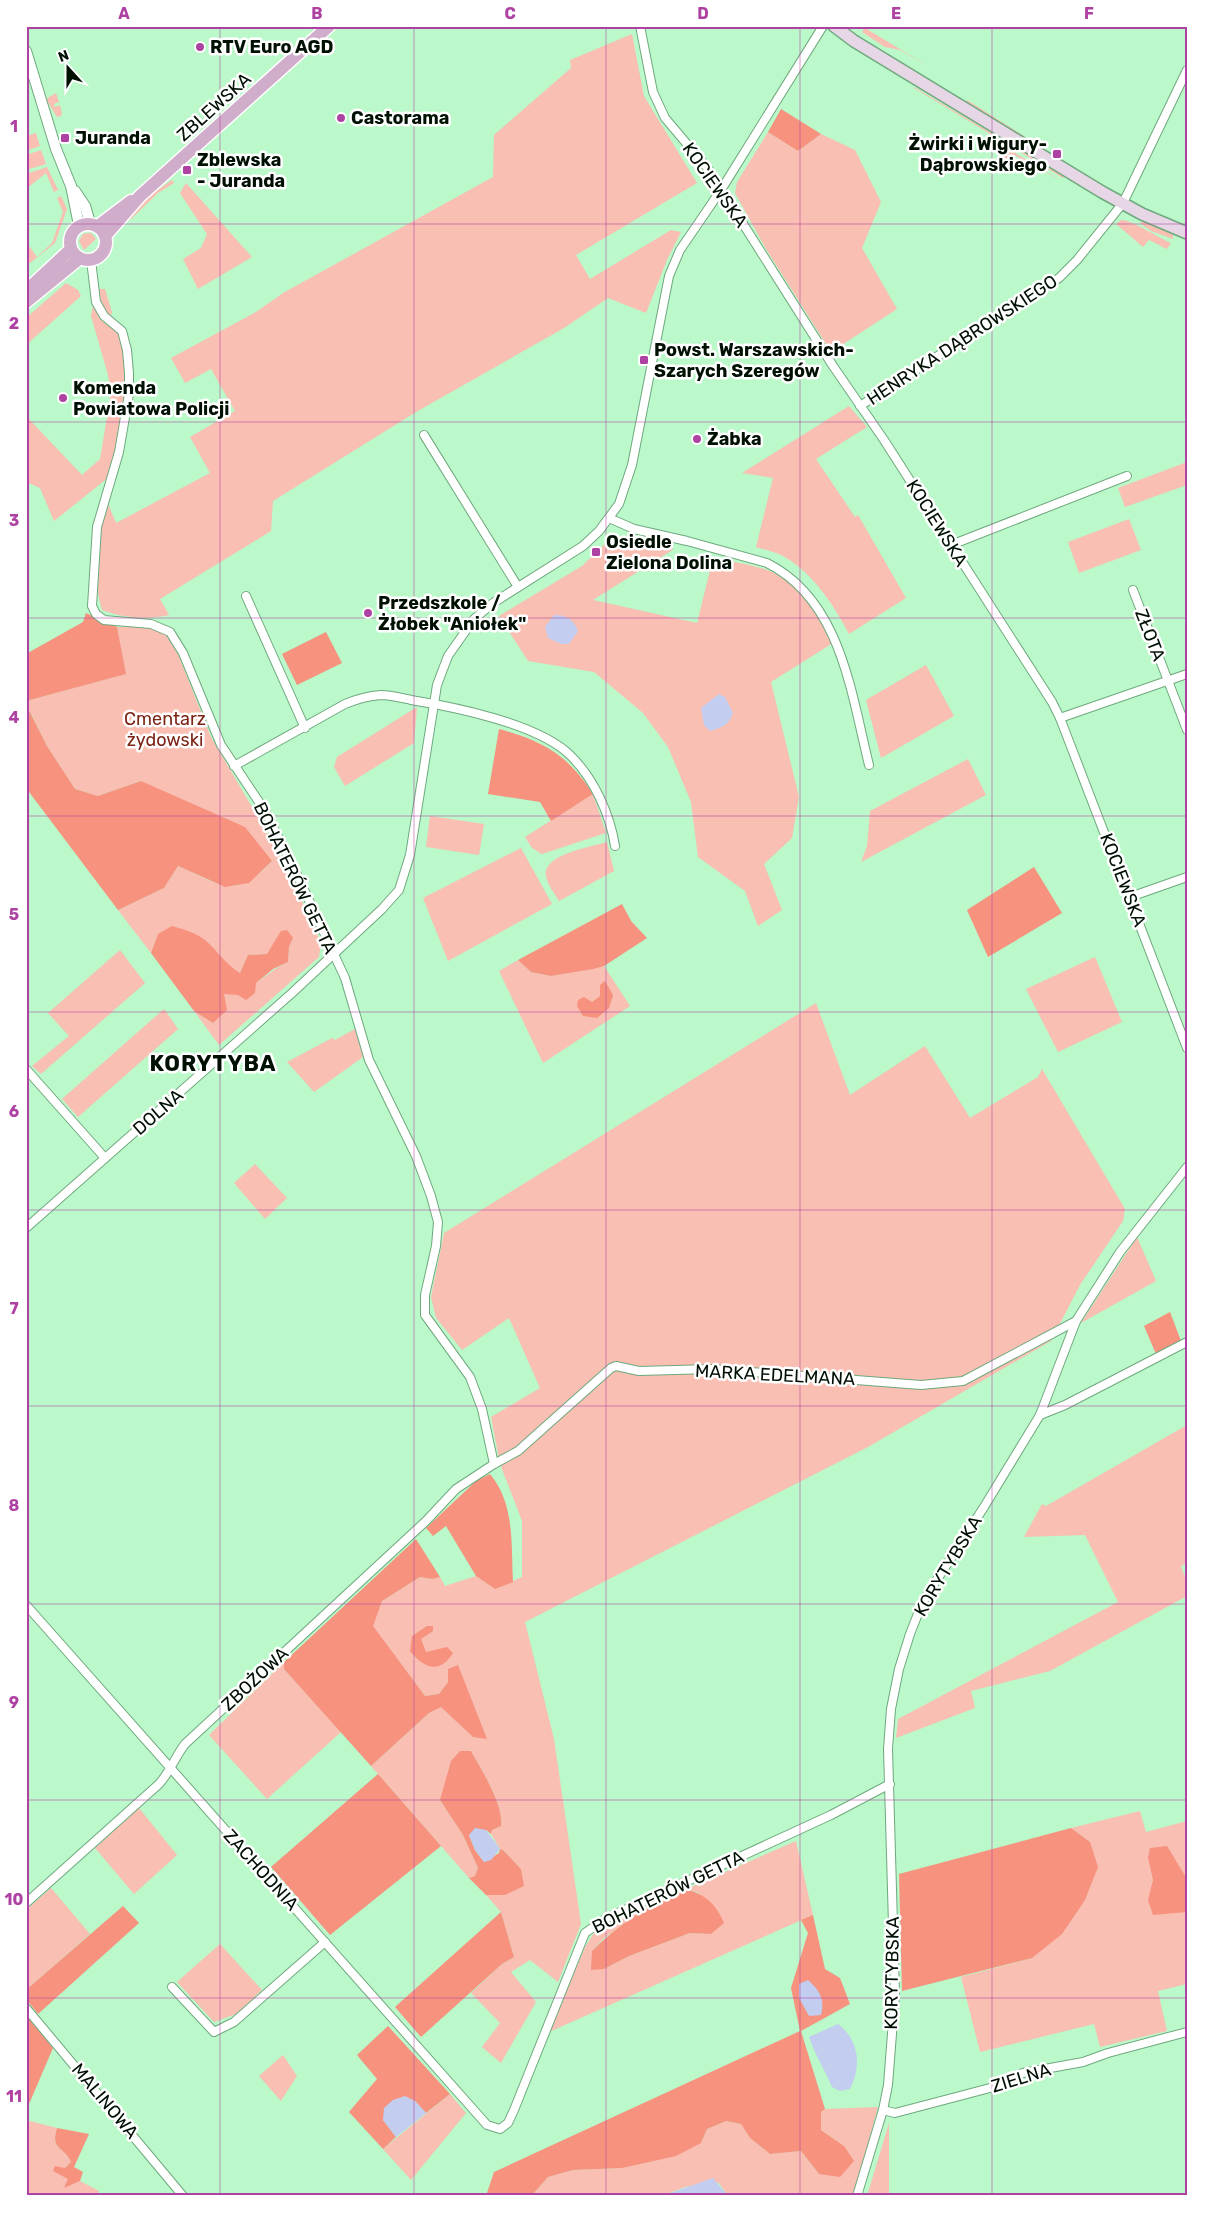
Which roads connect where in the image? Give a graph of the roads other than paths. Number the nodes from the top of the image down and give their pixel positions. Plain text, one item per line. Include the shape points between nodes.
1 (329, 26) edge
2 (334, 26) edge
3 (640, 26) edge
4 (822, 26) edge
5 (834, 26) edge
6 (312, 43) junction
7 (26, 51) edge
8 (1187, 70) edge
9 (721, 190) junction
10 (1123, 204) junction
11 (93, 228) junction
12 (1187, 233) edge
13 (71, 249) junction
14 (86, 259) junction
15 (26, 290) edge
16 (26, 302) edge
17 (860, 406) junction
18 (424, 436) dead end
19 (1128, 476) dead end
20 (609, 518) junction
21 (951, 545) junction
22 (518, 587) junction
23 (1133, 590) dead end
24 (246, 596) dead end
25 (1187, 674) edge
26 (1168, 681) junction
27 (434, 703) junction
28 (1060, 718) junction
29 (305, 728) junction
30 (1187, 730) edge
31 (869, 765) dead end
32 (234, 766) junction
33 (615, 846) dead end
34 (1187, 877) edge
35 (1130, 897) junction
36 (333, 956) junction
37 (1187, 1048) edge
38 (26, 1069) edge
39 (105, 1158) junction
40 (1187, 1167) edge
41 (26, 1228) edge
42 (1076, 1321) junction
43 (1187, 1342) edge
44 (1040, 1415) junction
45 (494, 1464) junction
46 (26, 1605) edge
47 (171, 1768) junction
48 (890, 1784) junction
49 (26, 1903) edge
50 (325, 1942) junction
51 (172, 1987) dead end
52 (26, 2008) edge
53 (1187, 2032) edge
54 (883, 2110) junction
55 (500, 2130) joint
56 (182, 2196) edge
57 (857, 2196) edge

1 - 6 main road, ZBLEWSKA
2 - 6 main road, ZBLEWSKA
3 - 9 street, KOCIEWSKA via 653,92 665,118 709,170
4 - 9 street, DOLNA
5 - 10 main road
6 - 11 main road, ZBLEWSKA via 140,196
7 - 11 street via 56,149
8 - 10 street, HENRYKA DĄBROWSKIEGO
9 - 17 street, KOCIEWSKA
9 - 20 street, DOLNA via 680,250 669,276 632,464 619,504
10 - 12 main road
10 - 17 street, HENRYKA DĄBROWSKIEGO via 1059,278
11 - 13 main road via 70,235
11 - 14 main road via 105,248 97,258
13 - 14 main road
13 - 15 main road
14 - 16 main road
14 - 32 street, BOHATERÓW GETTA via 96,302 104,316 119,327 127,350 129,394 119,452 97,527 92,606 104,620 151,624 170,632
17 - 21 street, KOCIEWSKA
18 - 22 street
19 - 21 street
20 - 22 street, DOLNA via 582,546
20 - 31 street via 634,529 767,563 779,568 795,582 827,622 839,648
21 - 28 street, KOCIEWSKA
22 - 27 street, DOLNA via 474,619 460,638 440,675
23 - 26 street, ZŁOTA
24 - 29 street
25 - 26 street
26 - 28 street
26 - 30 street, ZŁOTA
27 - 29 street via 384,695 363,697
27 - 33 street via 526,730 569,754 597,792
27 - 36 street, DOLNA via 403,883 392,899
28 - 35 street, KOCIEWSKA
29 - 32 street
32 - 36 street, BOHATERÓW GETTA via 265,812
34 - 35 street
35 - 37 street, KOCIEWSKA
36 - 39 street, DOLNA
36 - 45 street, BOHATERÓW GETTA via 345,978 369,1060 416,1156 431,1196 437,1230 425,1296 425,1315 470,1377 482,1410
38 - 39 street
39 - 41 street, DOLNA
40 - 42 street, KORYTYBSKA via 1120,1252
42 - 44 street, KORYTYBSKA
42 - 45 street, MARKA EDELMANA via 963,1381 922,1385 712,1369 639,1371 616,1366 606,1371 518,1451
43 - 44 street via 1065,1406
44 - 48 street, KORYTYBSKA via 923,1601 910,1634 891,1708
45 - 47 street, ZBOŻOWA via 456,1489 426,1521 185,1744
46 - 47 street, ZACHODNIA
47 - 49 street, ZBOŻOWA via 159,1784
47 - 50 street, ZACHODNIA
48 - 54 street, KORYTYBSKA via 895,1995
48 - 55 street, BOHATERÓW GETTA via 831,1815 605,1919 585,1933 514,2110 508,2123
50 - 51 street via 234,2022 214,2032
50 - 55 street, ZACHODNIA via 487,2126
52 - 56 street, MALINOWA
53 - 54 street, ZIELNA via 1108,2052 1083,2062 1023,2073 990,2088 894,2112
54 - 57 street, KORYTYBSKA

